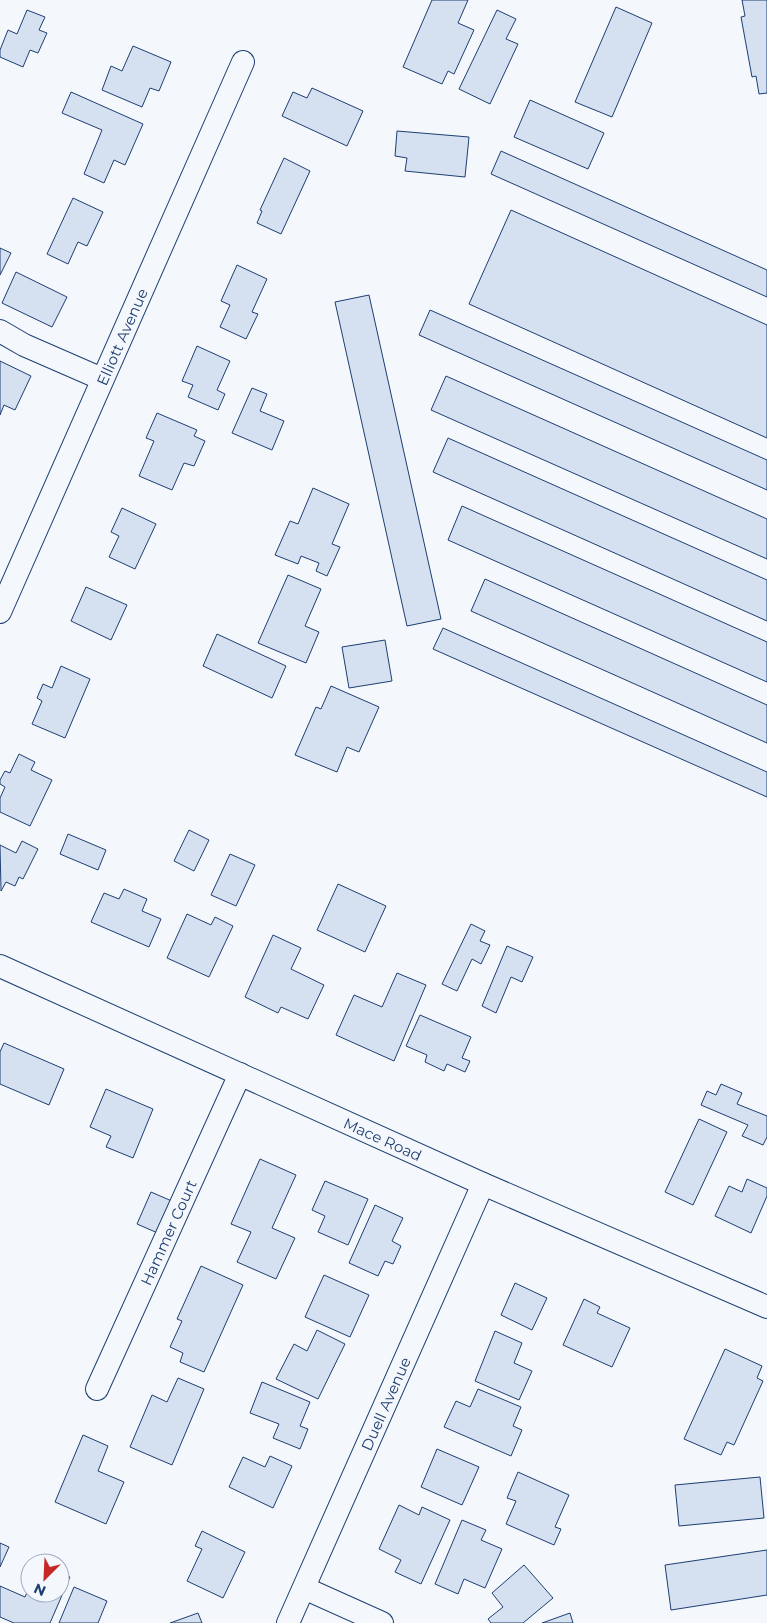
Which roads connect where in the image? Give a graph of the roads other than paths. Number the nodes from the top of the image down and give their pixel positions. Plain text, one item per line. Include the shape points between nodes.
1 (243, 62) dead end
2 (0, 331) edge
3 (102, 379) junction
4 (0, 612) edge
5 (0, 966) edge
6 (240, 1074) junction
7 (483, 1184) junction
8 (767, 1307) edge
9 (97, 1389) dead end
10 (304, 1588) junction
11 (288, 1623) edge
12 (382, 1623) edge

1 - 3 street, Elliott Avenue
2 - 3 street
3 - 4 street, Elliott Avenue
5 - 6 street, Mace Road
6 - 7 street, Mace Road
6 - 9 street, Hammer Court
7 - 8 street, Mace Road
7 - 10 street, Duell Avenue
10 - 11 street, Duell Avenue
10 - 12 street

